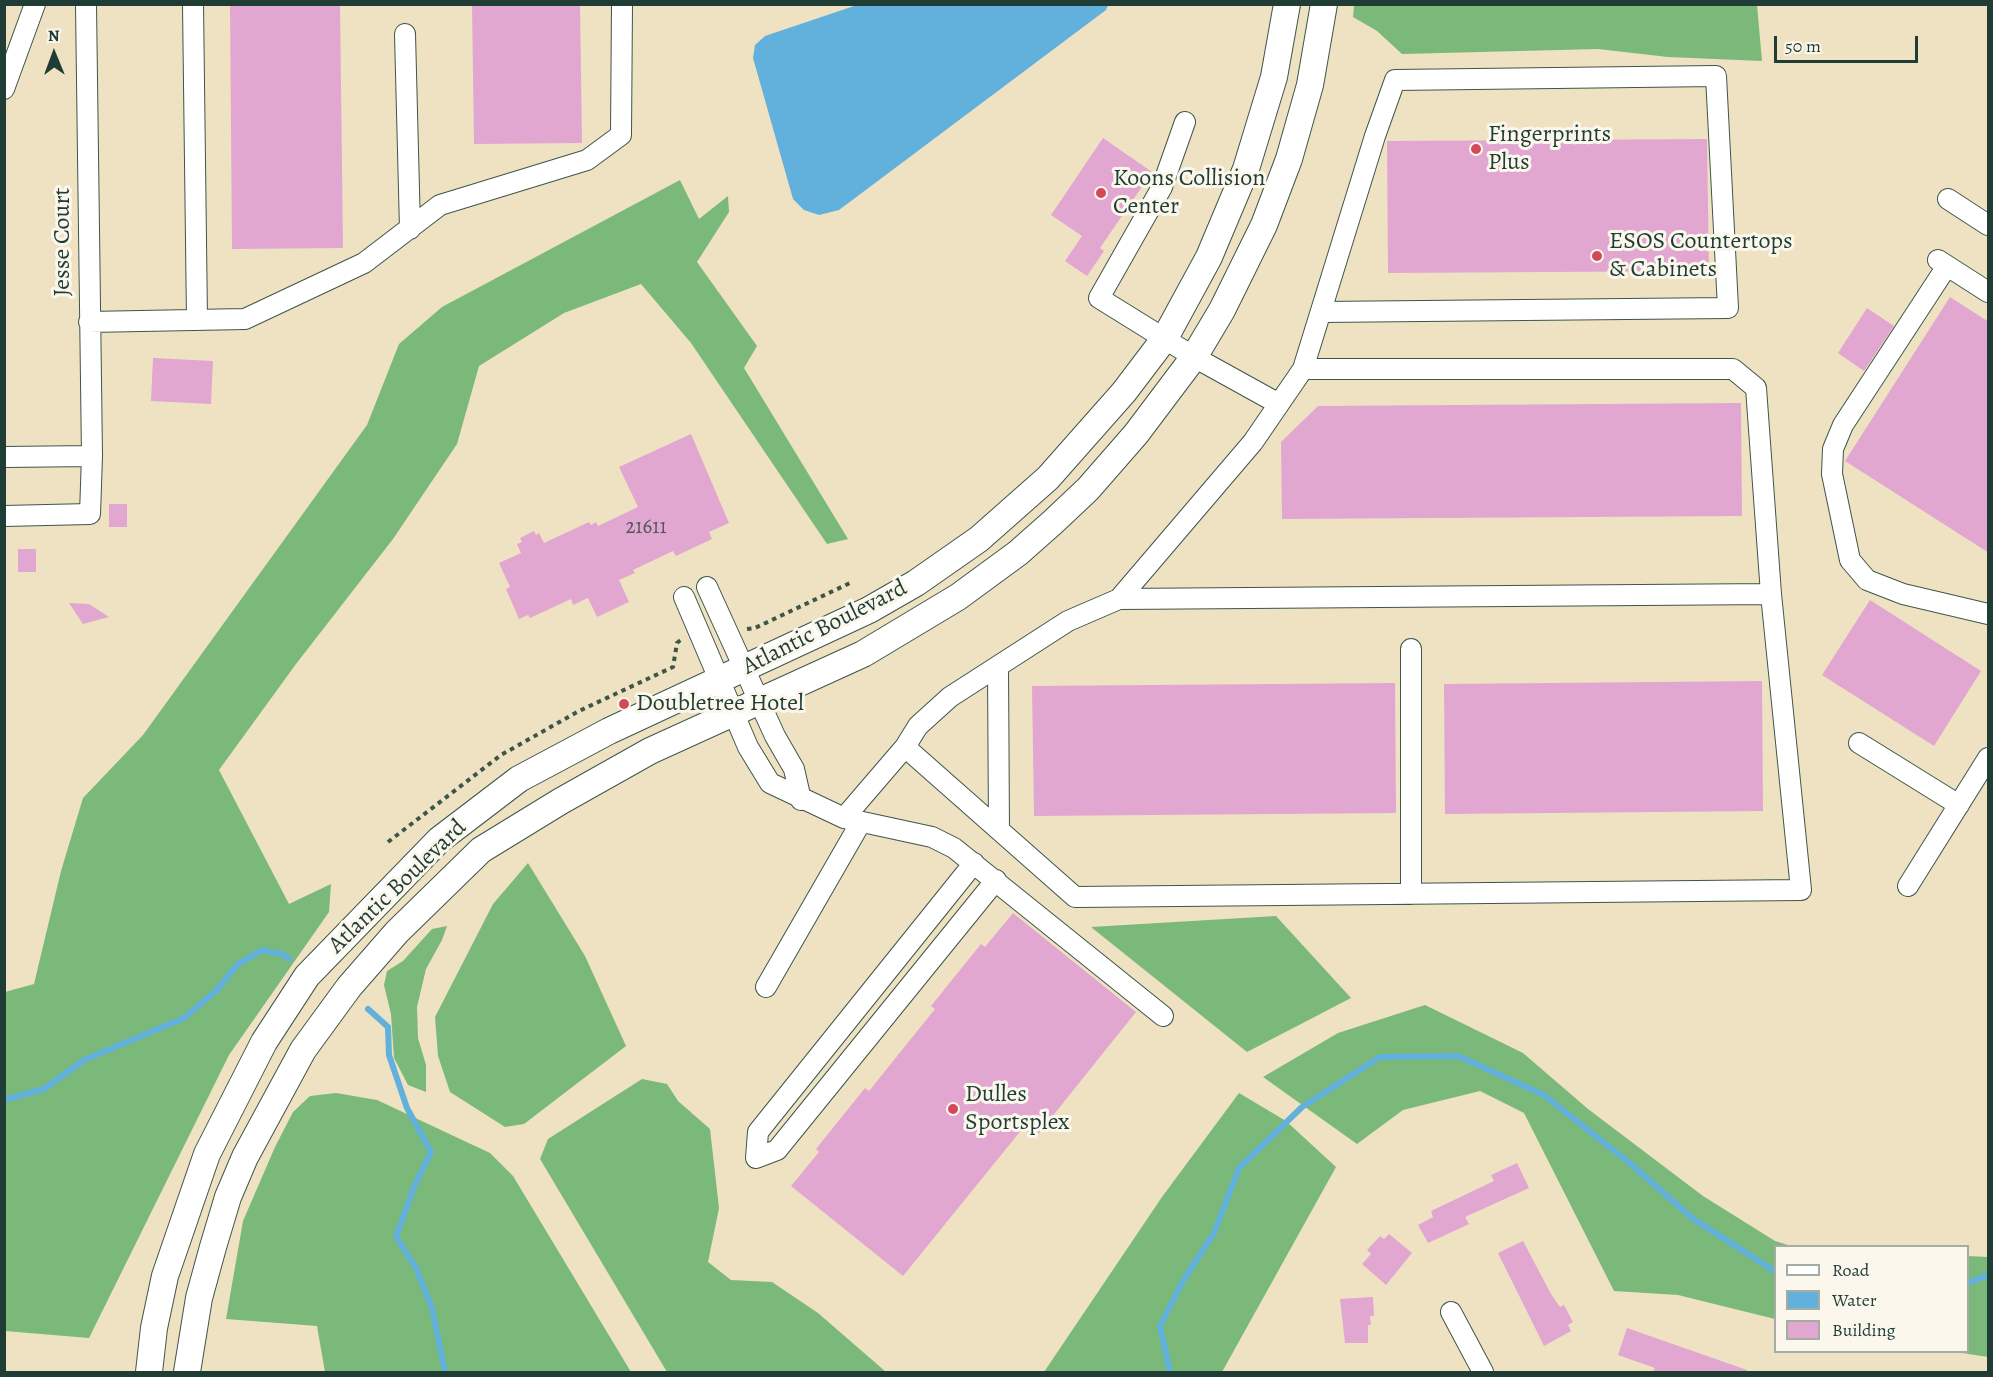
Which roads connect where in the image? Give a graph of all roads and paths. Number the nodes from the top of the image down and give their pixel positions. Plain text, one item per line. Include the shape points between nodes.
1 (35, 4) edge
2 (86, 4) edge
3 (193, 4) edge
4 (622, 4) edge
5 (1287, 4) edge
6 (1324, 4) edge
7 (405, 34) dead end
8 (4, 89) edge
9 (1185, 122) dead end
10 (1948, 199) dead end
11 (1989, 225) edge
12 (410, 229) junction
13 (1989, 292) edge
14 (1321, 312) junction
15 (197, 320) junction
16 (89, 322) junction
17 (1165, 338) junction
18 (1194, 357) junction
19 (1303, 369) junction
20 (1279, 404) junction
21 (92, 456) junction
22 (4, 458) edge
23 (4, 516) edge
24 (850, 583) dead end
25 (706, 587) dead end
26 (1771, 594) junction
27 (684, 597) dead end
28 (1119, 599) junction
29 (1989, 614) edge
30 (744, 628) dead end
31 (682, 639) dead end
32 (1411, 649) dead end
33 (998, 667) junction
34 (744, 669) junction
35 (719, 681) junction
36 (761, 701) junction
37 (733, 712) junction
38 (1859, 743) dead end
39 (904, 747) junction
40 (1989, 758) edge
41 (801, 800) junction
42 (1959, 805) junction
43 (852, 820) junction
44 (999, 830) junction
45 (388, 842) dead end
46 (974, 863) junction
47 (996, 880) junction
48 (1908, 886) dead end
49 (1411, 894) junction
50 (766, 987) dead end
51 (1163, 1016) dead end
52 (1451, 1312) dead end
53 (149, 1372) edge
54 (187, 1372) edge
55 (1482, 1372) edge

1 - 8 street
2 - 16 street, Jesse Court
3 - 15 street
4 - 12 street via 621,135 587,160 440,205
5 - 17 main road, Atlantic Boulevard via 1274,77 1246,169 1209,257
6 - 18 main road, Atlantic Boulevard via 1310,85 1277,193 1246,263
7 - 12 street
9 - 17 street via 1161,187 1099,298
10 - 11 street
12 - 15 street via 364,263 245,319
13 - 29 street via 1942,263 1843,425 1833,449 1832,474 1850,560 1867,580 1903,594
14 - 14 street via 1395,80 1716,76 1728,308
14 - 19 street
15 - 16 street
16 - 21 street, Jesse Court
17 - 18 street
17 - 34 main road, Atlantic Boulevard via 1087,437 1048,478 979,539 869,610
18 - 20 street
18 - 36 main road, Atlantic Boulevard via 1088,489 1018,553 914,626
19 - 20 street
19 - 26 street via 1733,369 1756,388
20 - 28 street via 1253,442
21 - 22 street
21 - 23 street, Jesse Court via 90,514
24 - 30 path via 755,628
25 - 34 street
26 - 28 street
26 - 49 street via 1802,890
27 - 35 street
28 - 33 street via 1068,621
31 - 45 path via 676,643 673,667 579,711 501,754
32 - 49 street
33 - 39 street via 950,697 918,726
33 - 44 street
34 - 35 main road, Atlantic Boulevard
34 - 36 street
35 - 37 street
35 - 53 main road, Atlantic Boulevard via 609,731 519,779 439,840 306,978 264,1042 207,1154 165,1276
36 - 37 main road, Atlantic Boulevard
36 - 41 street via 794,769
37 - 41 street via 770,783
37 - 54 main road, Atlantic Boulevard via 640,757 481,850 397,932 349,987 303,1050 245,1157 228,1197 199,1298
38 - 42 street
39 - 43 street
39 - 44 street
40 - 42 street
41 - 43 street
42 - 48 street
43 - 46 street via 932,837
43 - 50 street
44 - 49 street via 1075,897
46 - 47 street
46 - 47 street via 758,1132 756,1158 777,1150
47 - 51 street
52 - 55 street

